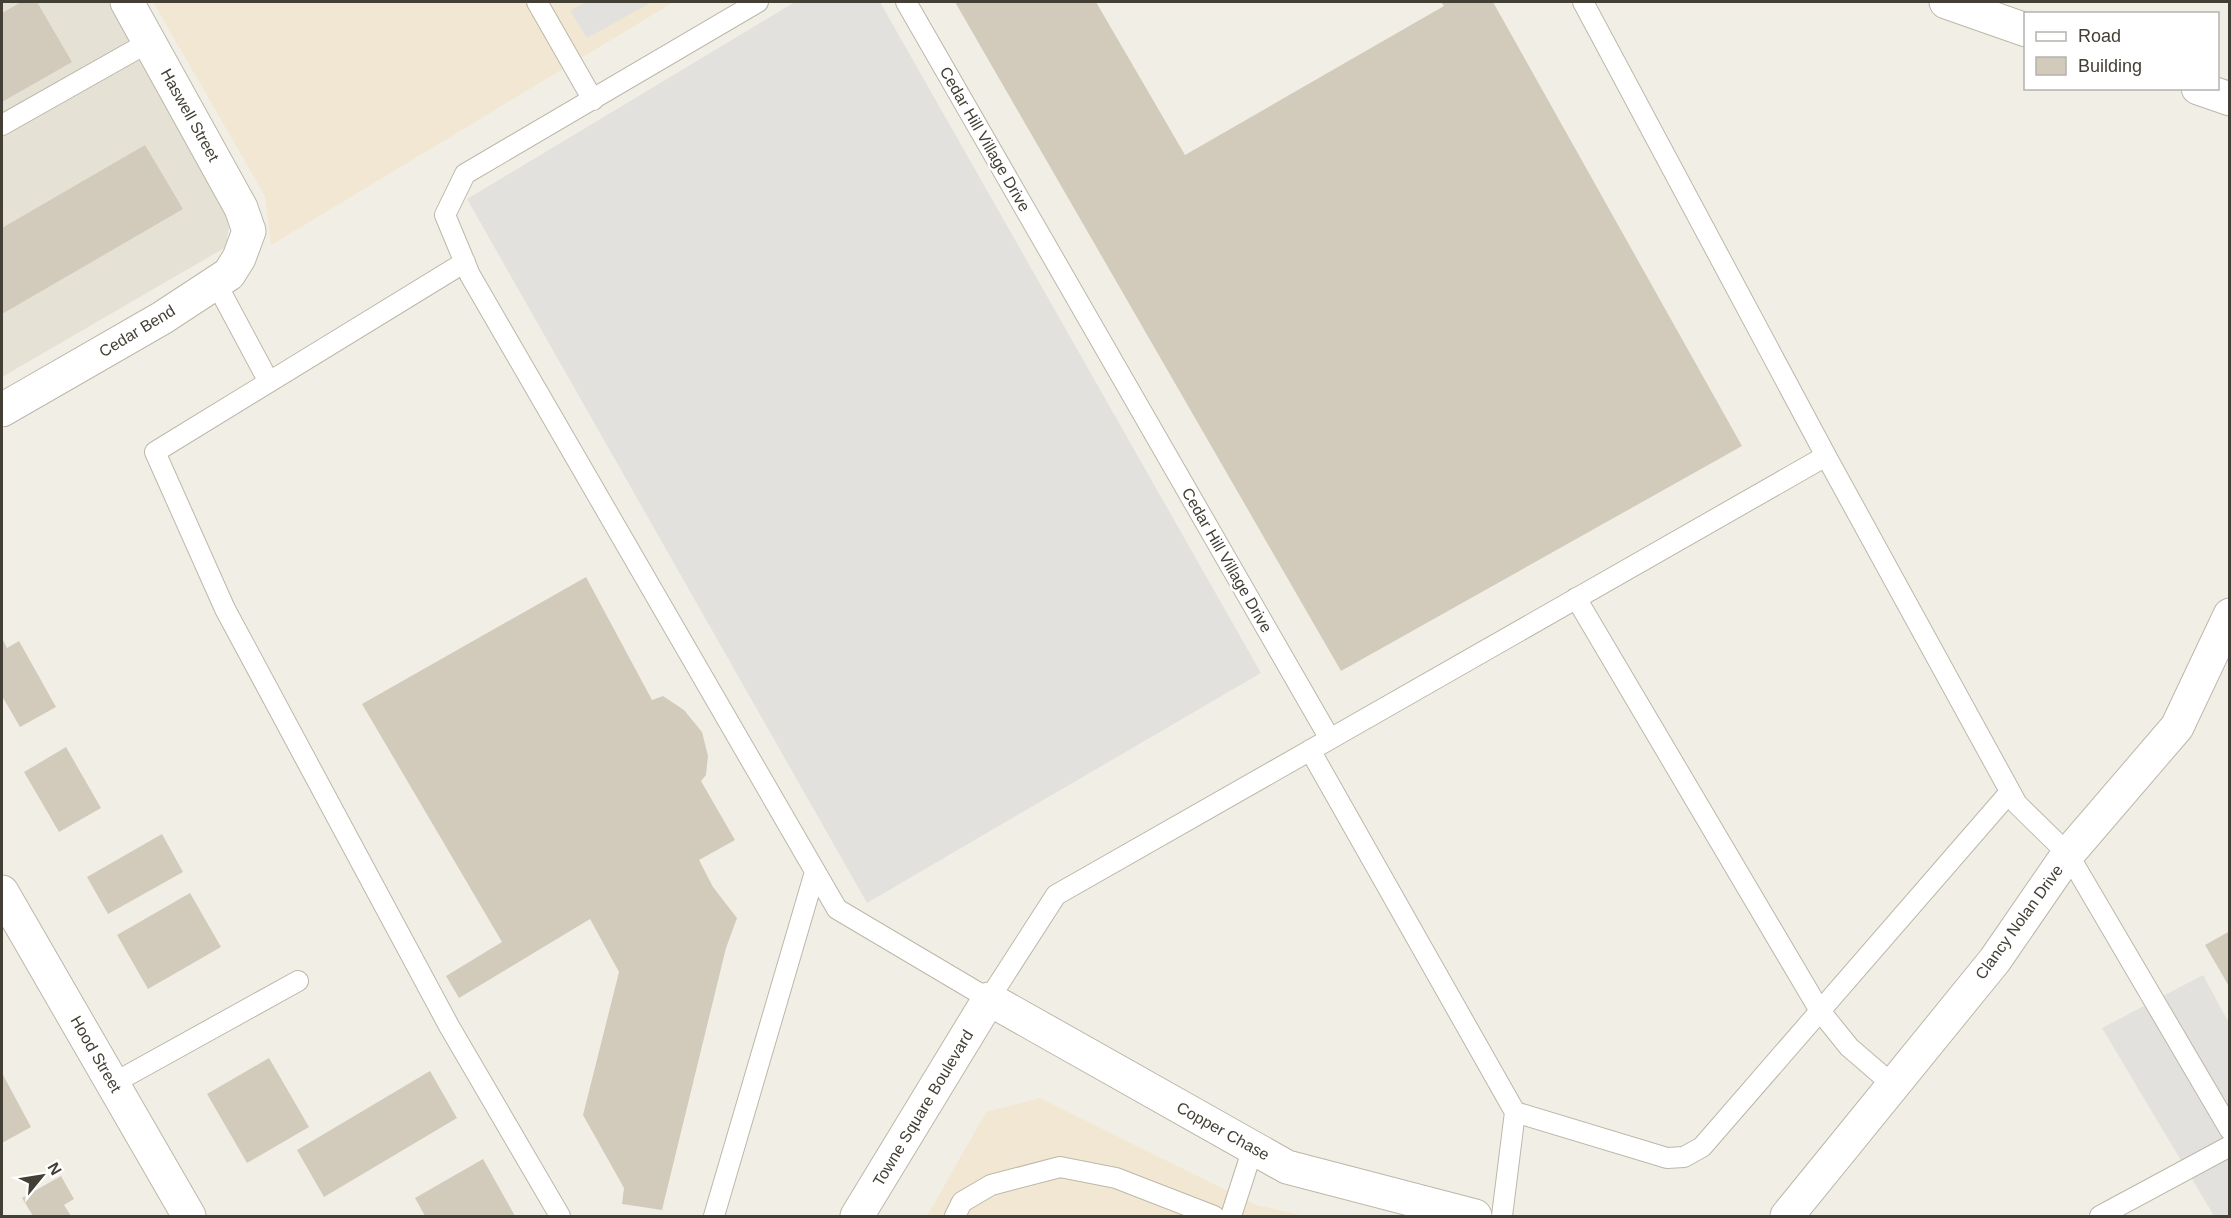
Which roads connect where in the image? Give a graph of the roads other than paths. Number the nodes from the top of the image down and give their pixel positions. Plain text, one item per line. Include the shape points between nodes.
1 (127, 2) edge
2 (758, 2) edge
3 (906, 2) edge
4 (1583, 2) edge
5 (1946, 2) edge
6 (541, 3) edge
7 (727, 9) edge
8 (2024, 30) edge
9 (149, 42) junction
10 (2204, 90) edge
11 (2229, 99) edge
12 (593, 100) junction
13 (2, 125) edge
14 (249, 231) joint
15 (465, 262) junction
16 (216, 283) junction
17 (270, 382) junction
18 (2, 410) edge
19 (1826, 456) junction
20 (1576, 598) junction
21 (2229, 615) edge
22 (1330, 739) junction
23 (1310, 750) junction
24 (2010, 792) junction
25 (2068, 854) junction
26 (815, 872) junction
27 (2, 892) edge
28 (298, 981) dead end
29 (989, 999) junction
30 (1820, 1011) junction
31 (112, 1084) junction
32 (1893, 1085) junction
33 (1515, 1112) junction
34 (2229, 1130) edge
35 (2229, 1146) edge
36 (1253, 1148) junction
37 (189, 1216) edge
38 (560, 1216) edge
39 (714, 1216) edge
40 (857, 1216) edge
41 (955, 1216) edge
42 (1214, 1216) edge
43 (1231, 1216) edge
44 (1476, 1216) edge
45 (1502, 1216) edge
46 (1787, 1216) edge
47 (2100, 1216) edge

1 - 9 street, Haswell Street
2 - 7 lane
3 - 22 lane, Cedar Hill Village Drive
4 - 19 lane
5 - 8 street
6 - 12 lane
7 - 12 lane
9 - 13 lane
9 - 14 street, Haswell Street via 241,208
10 - 11 street
12 - 15 lane via 465,174 445,215
14 - 16 street, Cedar Bend via 229,274
15 - 17 lane
15 - 26 lane
16 - 17 lane
16 - 18 street, Cedar Bend
17 - 38 lane via 155,452 230,619 449,1026
19 - 20 lane
19 - 24 lane
20 - 22 lane
20 - 30 lane
21 - 25 street, Clancy Nolan Drive via 2177,727
22 - 23 lane
23 - 29 lane via 1056,895
23 - 33 lane
24 - 25 lane via 2017,804
24 - 30 lane
25 - 32 street, Clancy Nolan Drive via 1995,960
25 - 34 lane
26 - 29 lane via 837,909
26 - 39 lane
27 - 31 street, Hood Street
28 - 31 lane
29 - 36 street, Copper Chase
29 - 40 street, Towne Square Boulevard
30 - 32 lane via 1849,1047
30 - 33 lane via 1702,1147 1684,1157 1667,1158
31 - 37 street, Hood Street
32 - 46 street, Clancy Nolan Drive
33 - 45 lane
35 - 47 lane
36 - 43 lane
36 - 44 street, Copper Chase via 1287,1167
41 - 42 lane via 962,1202 991,1185 1060,1167 1116,1178

